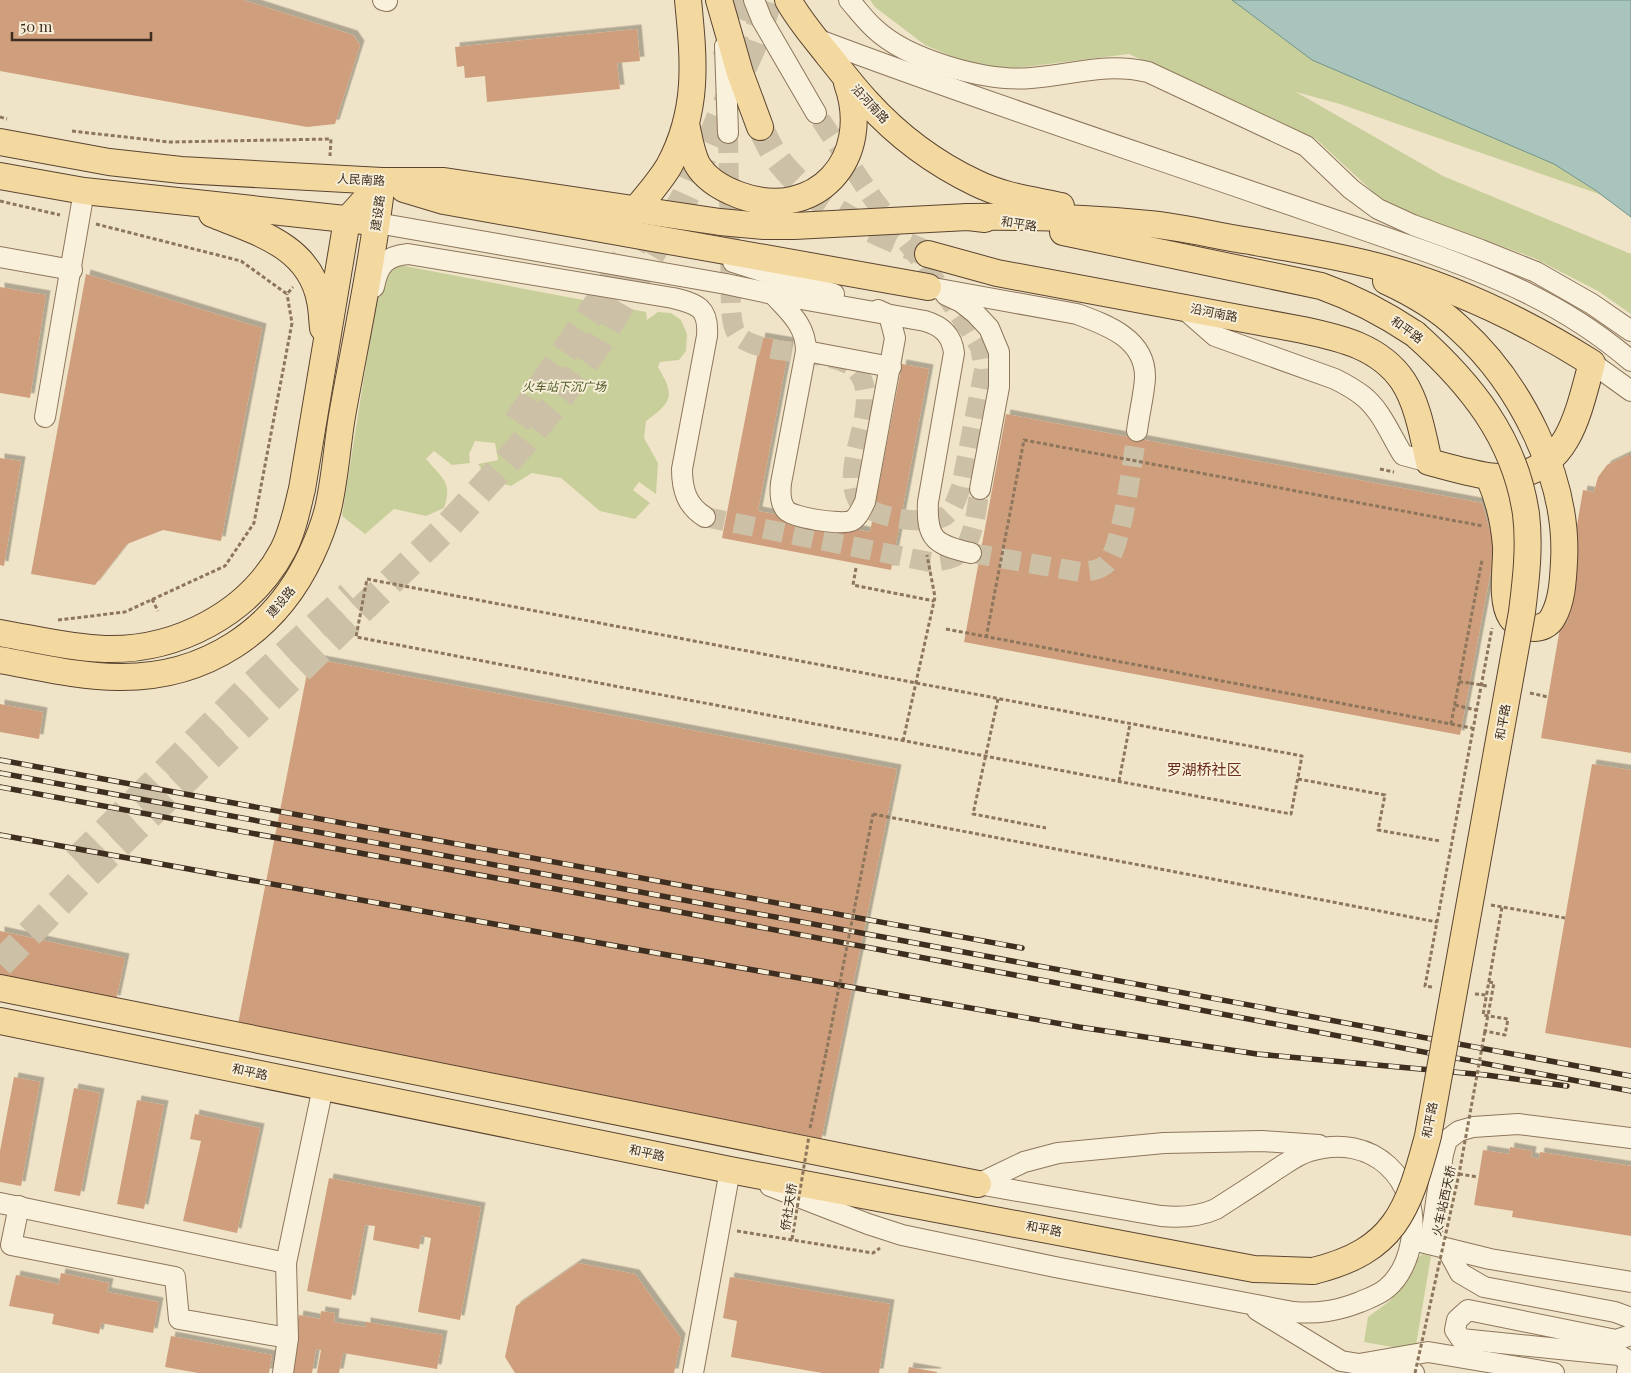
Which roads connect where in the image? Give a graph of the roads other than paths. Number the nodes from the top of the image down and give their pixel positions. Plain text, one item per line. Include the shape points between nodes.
1 (688, 0) edge
2 (754, 0) edge
3 (788, 0) edge
4 (849, 0) edge
5 (725, 4) edge
6 (813, 37) junction
7 (845, 77) junction
8 (816, 113) tunnel mouth
9 (686, 124) junction
10 (728, 133) tunnel mouth
11 (0, 142) edge
12 (0, 176) edge
13 (382, 182) junction
14 (84, 191) junction
15 (181, 202) junction
16 (636, 209) junction
17 (968, 217) junction
18 (347, 220) junction
19 (720, 222) joint
20 (377, 223) junction
21 (1151, 224) junction
22 (672, 242) junction
23 (1309, 252) junction
24 (928, 254) tunnel mouth
25 (0, 257) edge
26 (72, 270) junction
27 (1321, 286) junction
28 (928, 287) junction
29 (773, 294) junction
30 (1182, 307) junction
31 (889, 315) junction
32 (1631, 331) edge
33 (806, 351) junction
34 (326, 354) junction
35 (1631, 361) edge
36 (1592, 363) junction
37 (891, 367) junction
38 (1631, 390) edge
39 (45, 417) dead end
40 (1137, 431) tunnel mouth
41 (1429, 462) junction
42 (1547, 463) junction
43 (1489, 476) junction
44 (980, 489) tunnel mouth
45 (328, 509) junction
46 (705, 517) tunnel mouth
47 (971, 553) tunnel mouth
48 (0, 633) edge
49 (0, 660) edge
50 (0, 988) edge
51 (0, 1021) edge
52 (322, 1087) junction
53 (1631, 1138) edge
54 (1341, 1147) junction
55 (730, 1170) junction
56 (978, 1184) junction
57 (10, 1204) edge
58 (1429, 1244) junction
59 (286, 1262) junction
60 (1631, 1282) edge
61 (1247, 1304) junction
62 (1631, 1318) edge
63 (1631, 1335) edge
64 (288, 1338) junction
65 (1346, 1366) edge
66 (282, 1373) edge
67 (693, 1373) edge
68 (1414, 1373) edge
69 (1554, 1373) edge
70 (1627, 1373) edge

1 - 9 main road via 693,76
2 - 8 street via 762,20
3 - 6 main road, 沿河南路
4 - 32 street via 875,30 906,50 976,75 1031,78 1107,67 1128,67 1148,72 1306,146 1351,189 1378,209 1536,272
5 - 10 street
6 - 7 main road, 沿河南路
6 - 35 street via 904,72 1489,275 1573,317
7 - 9 main road via 855,118 850,148 832,177 803,197 763,201 716,184 697,163
7 - 21 main road, 沿河南路 via 892,127 950,169 978,184 1047,203
9 - 16 main road via 668,167
11 - 13 main road, 人民南路 via 109,162 180,170
12 - 14 main road
13 - 16 main road, 人民南路 via 444,181
13 - 18 main road, 建设路
13 - 20 main road, 建设路
13 - 22 main road via 444,201
14 - 15 main road
14 - 26 street
15 - 18 main road
15 - 34 main road via 273,240 304,264 320,299
16 - 19 main road, 人民南路
17 - 19 main road, 和平路 via 794,226
17 - 21 main road
17 - 27 main road, 和平路 via 1039,227
18 - 20 main road
18 - 34 main road
20 - 29 street
20 - 45 main road, 建设路
21 - 23 main road
21 - 27 main road via 1214,244
22 - 28 main road
22 - 31 street
23 - 36 main road via 1426,281 1491,307
23 - 42 main road via 1395,285 1458,327 1480,349 1508,387 1532,426
24 - 30 main road, 沿河南路 via 997,273
25 - 26 street
26 - 39 street
27 - 55 main road, 和平路, bridge via 1374,308 1415,334 1460,377 1507,448 1519,480 1526,514 1528,547 1522,612 1428,1136 1413,1189 1391,1230 1375,1245 1334,1266 1313,1271 1254,1269
28 - 40 street via 1077,314 1120,331 1142,359 1145,377
28 - 44 street via 961,302 975,313 989,328 999,352 999,386
29 - 31 street
29 - 33 street via 801,327
30 - 41 street via 1215,336 1352,388 1374,409 1402,455
30 - 41 main road, 沿河南路 via 1330,336 1374,352 1403,382 1419,421
31 - 37 street via 896,338
31 - 47 street via 936,324 953,343 953,365 927,516 929,530 938,542 951,549
33 - 37 street
33 - 37 street via 780,494 785,510 792,514 834,522 852,520 860,513
34 - 48 main road via 294,522 283,550 265,577 237,606 204,627 173,640 142,647 80,647
36 - 38 street
36 - 42 main road via 1571,430 1562,448
41 - 43 main road
42 - 43 main road via 1522,474
42 - 43 main road via 1563,517 1565,549 1556,611 1551,621 1535,628 1520,624 1506,606 1504,523
45 - 46 street via 344,446 375,278 387,259 408,254 673,298 698,306 705,313 707,336 682,479 687,498
45 - 49 main road, 建设路 via 305,568 274,613 243,639 200,664 158,675 120,677
50 - 56 main road
51 - 52 main road, 和平路
52 - 55 main road, 和平路
52 - 59 street
53 - 58 street via 1518,1124 1459,1131 1447,1140 1443,1154
54 - 56 street via 1262,1141 1174,1143 1058,1154 1024,1162
54 - 56 street via 1307,1151 1216,1209 1192,1216 1161,1216
54 - 58 street via 1360,1150 1389,1167 1408,1195 1413,1226
55 - 61 street via 902,1235
55 - 67 street
57 - 59 street
57 - 64 street via 11,1245 175,1276 178,1319
58 - 60 street via 1490,1259
58 - 61 street via 1407,1258 1387,1288 1371,1298 1340,1309 1319,1313 1293,1312
58 - 62 street via 1460,1273 1484,1287 1615,1312
59 - 64 street
61 - 65 street
63 - 70 street via 1616,1340 1468,1310 1457,1320 1455,1330 1461,1339 1619,1355 1629,1361
64 - 66 street
65 - 68 street
65 - 69 street via 1428,1352

